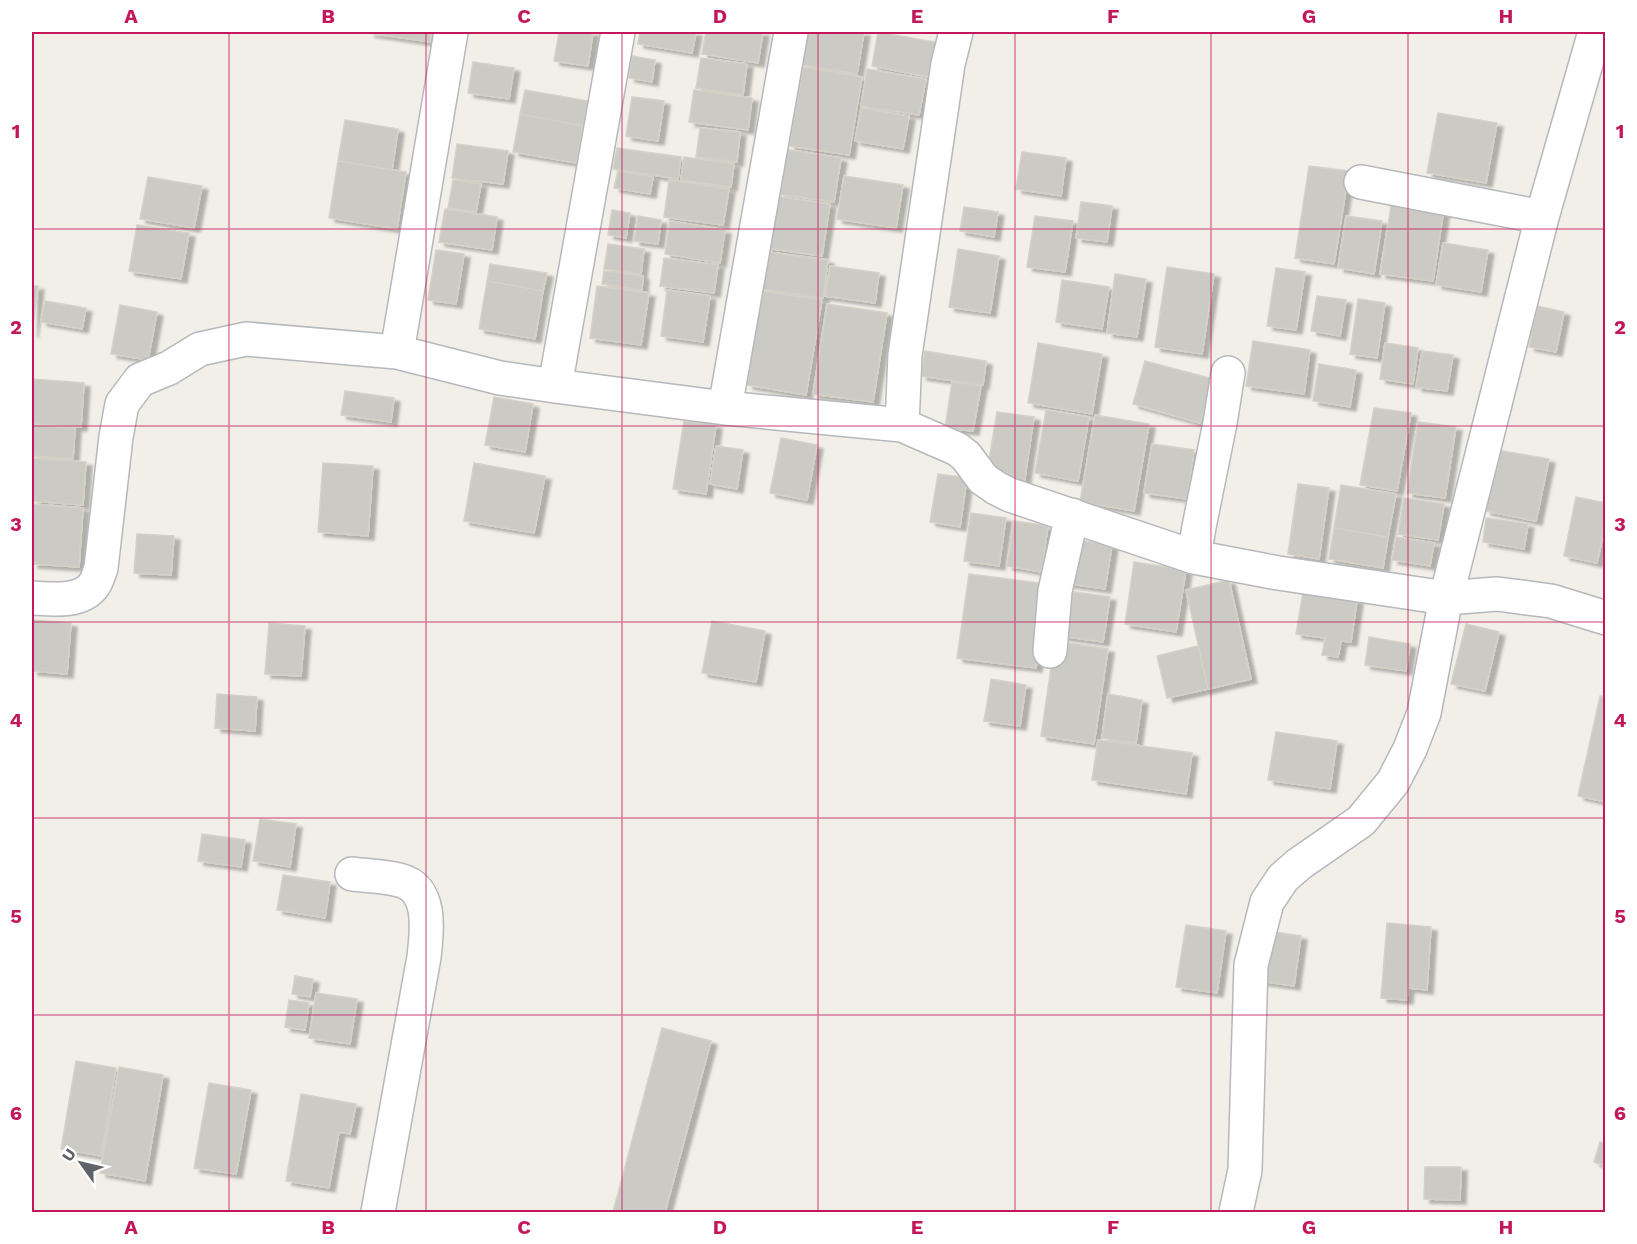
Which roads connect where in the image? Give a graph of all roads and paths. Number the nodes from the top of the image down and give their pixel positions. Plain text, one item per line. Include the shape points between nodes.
1 (451, 32) edge
2 (618, 32) edge
3 (790, 32) edge
4 (956, 32) edge
5 (1595, 32) edge
6 (1361, 182) dead end
7 (1542, 217) junction
8 (397, 352) junction
9 (1228, 373) dead end
10 (555, 386) junction
11 (725, 408) junction
12 (902, 424) junction
13 (1072, 515) junction
14 (1194, 557) junction
15 (32, 598) edge
16 (1446, 598) junction
17 (1605, 618) edge
18 (1050, 651) dead end
19 (352, 874) dead end
20 (378, 1212) edge
21 (1236, 1212) edge

1 - 8 street
2 - 10 street
3 - 11 street
4 - 12 street via 905,355
5 - 7 street
6 - 7 street
7 - 16 street
8 - 10 street via 500,378
8 - 15 street via 246,339 200,349 140,380 122,404 101,568 94,586 79,596
9 - 14 street
10 - 11 street
11 - 12 street
12 - 13 street via 957,449 996,488
13 - 14 street
13 - 18 street via 1055,591
14 - 16 street
16 - 17 street via 1497,594 1551,601
16 - 21 street via 1424,713 1393,782 1361,821 1283,878 1267,902 1251,965 1245,1170
19 - 20 street via 400,880 412,886 422,898 426,915 424,957

